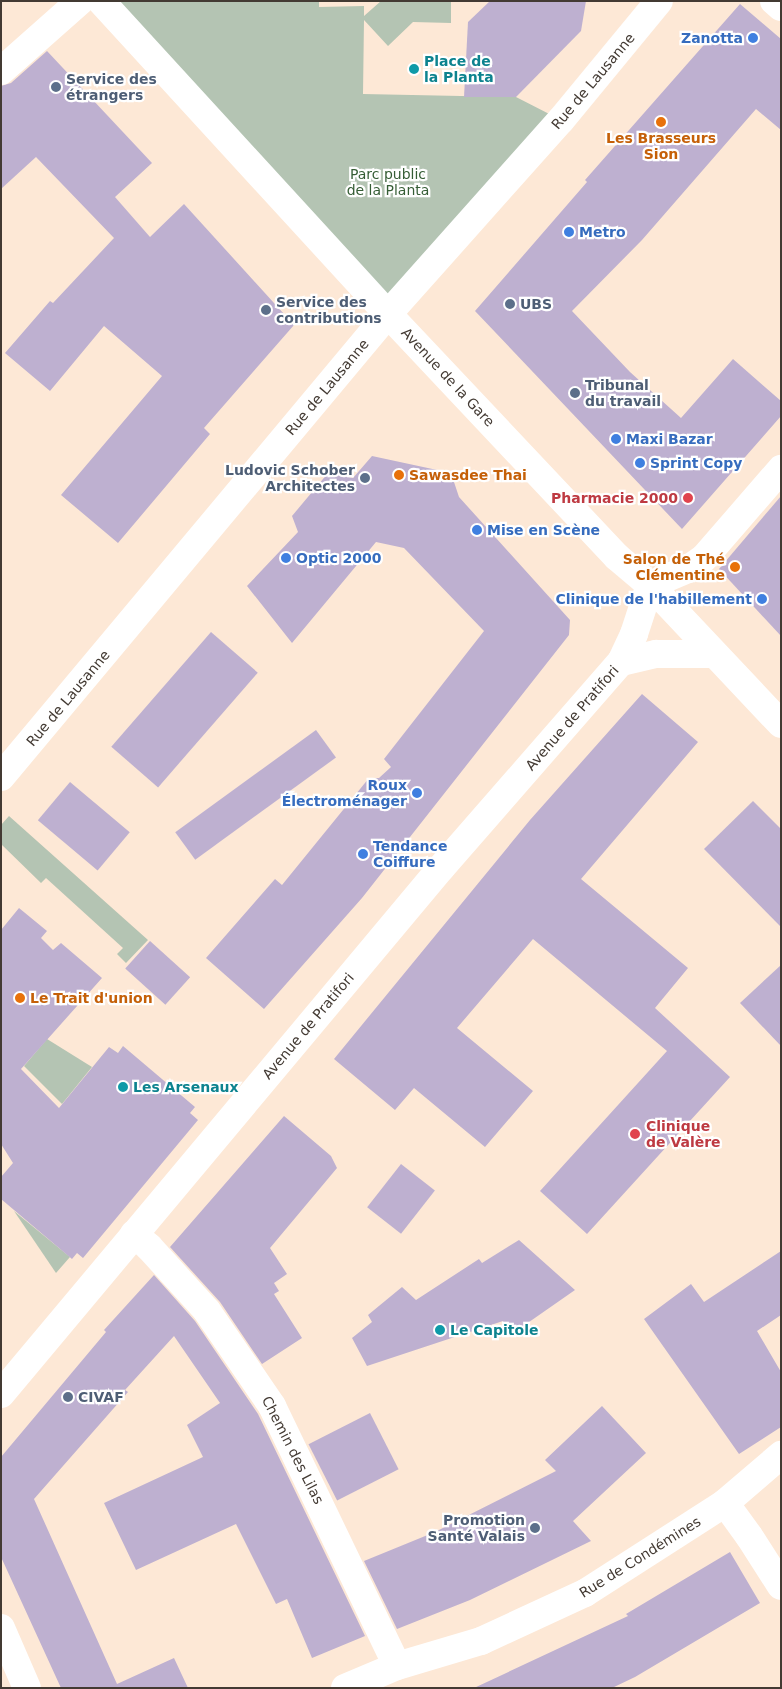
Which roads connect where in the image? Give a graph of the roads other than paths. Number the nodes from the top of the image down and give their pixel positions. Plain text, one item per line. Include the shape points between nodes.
1 (80, 1) edge
2 (101, 1) edge
3 (659, 1) edge
4 (774, 1) edge
5 (781, 7) edge
6 (1, 71) edge
7 (388, 314) junction
8 (781, 468) edge
9 (650, 585) junction
10 (714, 654) junction
11 (620, 662) junction
12 (781, 724) edge
13 (1, 777) edge
14 (134, 1234) junction
15 (1, 1394) edge
16 (781, 1455) edge
17 (725, 1503) junction
18 (781, 1586) edge
19 (1, 1628) edge
20 (397, 1666) junction
21 (27, 1688) edge
22 (345, 1688) edge

1 - 6 street
2 - 7 street, Avenue de la Gare
3 - 7 street, Rue de Lausanne via 561,120
4 - 5 street
7 - 9 street, Avenue de la Gare via 617,557
7 - 13 street, Rue de Lausanne
8 - 9 street via 704,558
9 - 10 street, Avenue de la Gare
9 - 11 street, Avenue de Pratifori via 634,634
10 - 11 street, Avenue de Pratifori via 656,654
10 - 12 street, Avenue de la Gare
11 - 14 street, Avenue de Pratifori via 441,868
14 - 15 street, Avenue de Pratifori
14 - 20 street, Chemin des Lilas via 207,1311 272,1406
16 - 17 street, Rue de Condémines
17 - 18 street
17 - 20 street, Rue de Condémines via 585,1593 481,1641
19 - 21 street
20 - 22 street, Rue de Condémines

